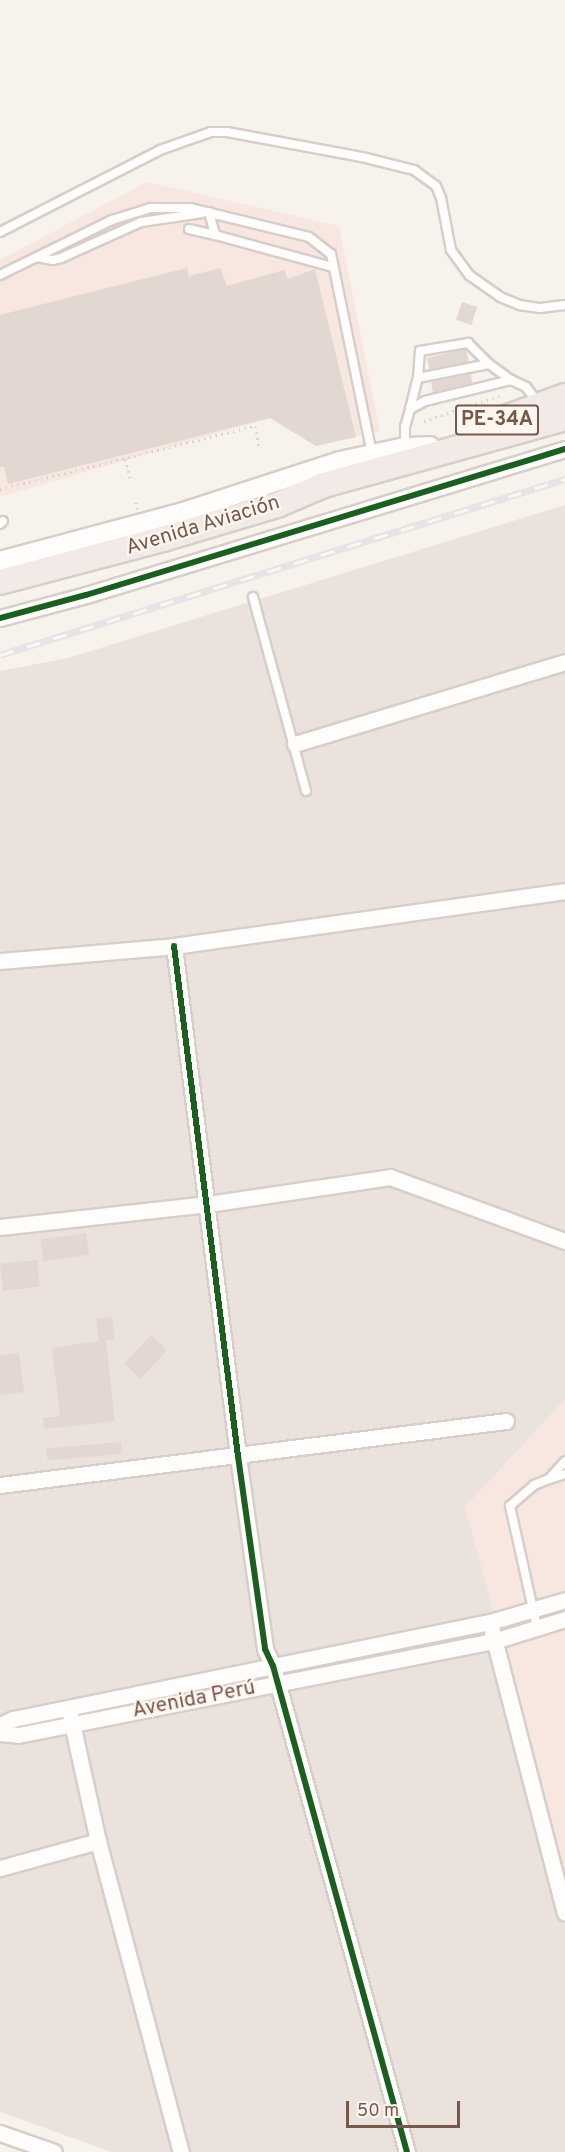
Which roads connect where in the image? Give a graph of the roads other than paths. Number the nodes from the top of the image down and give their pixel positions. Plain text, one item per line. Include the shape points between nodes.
1 (208, 212) junction
2 (189, 229) dead end
3 (0, 232) edge
4 (215, 235) junction
5 (37, 257) junction
6 (333, 267) junction
7 (0, 275) edge
8 (565, 304) edge
9 (489, 364) junction
10 (418, 378) junction
11 (511, 380) junction
12 (565, 396) edge
13 (539, 405) junction
14 (410, 409) junction
15 (565, 418) edge
16 (565, 449) edge
17 (372, 454) junction
18 (404, 454) junction
19 (317, 478) junction
20 (0, 561) edge
21 (0, 582) edge
22 (252, 597) dead end
23 (0, 618) edge
24 (565, 662) edge
25 (295, 744) junction
26 (306, 791) dead end
27 (565, 891) edge
28 (174, 946) junction
29 (0, 961) edge
30 (208, 1204) junction
31 (0, 1227) edge
32 (565, 1240) edge
33 (506, 1420) dead end
34 (238, 1456) junction
35 (565, 1461) edge
36 (565, 1474) edge
37 (549, 1479) junction
38 (0, 1485) edge
39 (565, 1600) edge
40 (533, 1610) junction
41 (565, 1619) edge
42 (490, 1623) junction
43 (537, 1627) junction
44 (494, 1641) junction
45 (273, 1666) junction
46 (277, 1683) junction
47 (68, 1708) junction
48 (72, 1724) junction
49 (0, 1725) edge
50 (0, 1733) edge
51 (98, 1841) junction
52 (0, 1868) edge
53 (565, 1913) edge
54 (0, 2133) edge
55 (54, 2152) edge
56 (181, 2152) edge
57 (407, 2152) edge

1 - 4 lane
1 - 5 lane via 141,222 61,258
1 - 5 lane via 178,207 138,211
1 - 6 lane via 309,237 327,248
2 - 4 lane
3 - 8 lane via 160,150 211,132 226,132 362,157 414,171 435,186 451,250 469,275 500,297 520,305 540,308
4 - 6 lane
5 - 7 lane
6 - 17 lane
9 - 10 lane
9 - 10 lane via 468,343 420,351
9 - 11 lane
10 - 14 lane
11 - 13 lane via 526,387
11 - 14 lane via 425,401
12 - 13 highway, Avenida Aviación / PE-34A
13 - 18 highway, Avenida Aviación / PE-34A
14 - 18 lane
15 - 18 highway, Avenida Aviación / PE-34A
16 - 23 street
17 - 18 street
17 - 19 street
18 - 19 highway, Avenida Aviación / PE-34A
19 - 20 street
19 - 21 highway, Avenida Aviación / PE-34A via 277,505
22 - 25 lane
24 - 25 street
25 - 26 lane
27 - 28 street
28 - 29 street
28 - 30 street
30 - 31 street
30 - 32 street via 390,1177
30 - 34 street
33 - 34 street
34 - 38 street
34 - 45 street via 266,1649
35 - 37 lane
36 - 37 lane
37 - 40 lane via 534,1485 510,1506
39 - 40 street, Avenida Perú
40 - 42 street, Avenida Perú
40 - 43 lane
41 - 43 street, Avenida Perú
42 - 44 street
42 - 45 street, Avenida Perú
43 - 44 street, Avenida Perú
44 - 46 street, Avenida Perú
44 - 53 street
45 - 46 street
45 - 47 street, Avenida Perú
46 - 48 street, Avenida Perú
46 - 57 street
47 - 48 street
47 - 49 street, Avenida Perú
48 - 50 street, Avenida Perú via 18,1735
48 - 51 street
51 - 52 street
51 - 56 street
54 - 55 street

